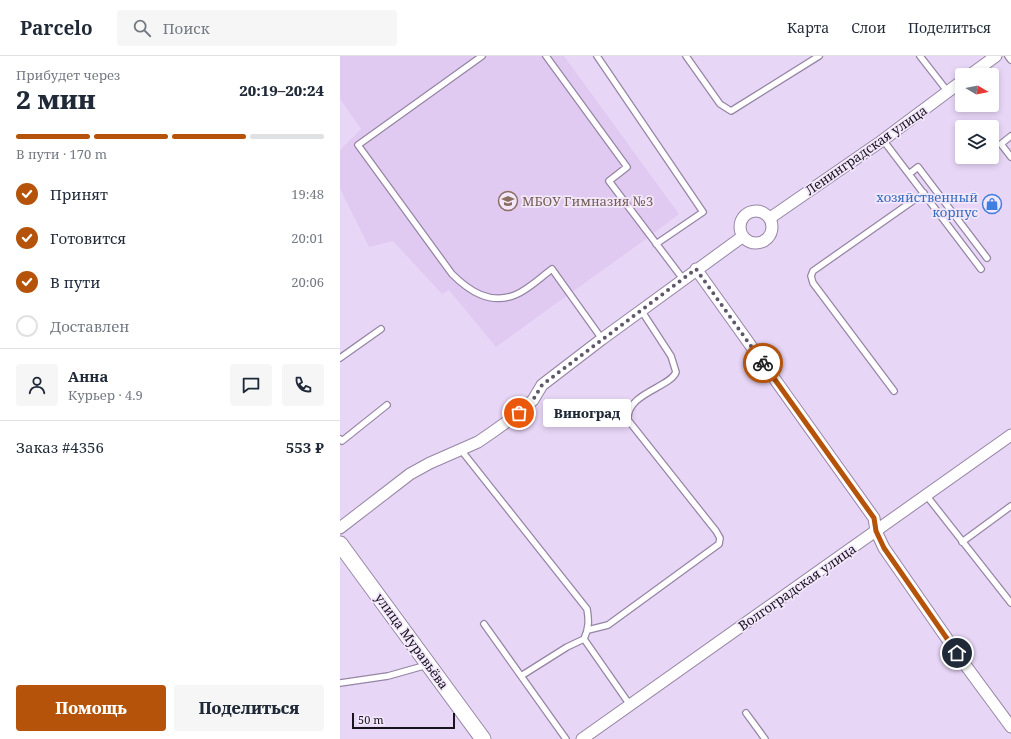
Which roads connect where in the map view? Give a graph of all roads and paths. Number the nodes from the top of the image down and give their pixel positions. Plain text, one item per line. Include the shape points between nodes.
1 (482, 56) edge
2 (546, 56) edge
3 (597, 56) edge
4 (686, 56) edge
5 (819, 56) edge
6 (920, 56) edge
7 (996, 56) edge
8 (1008, 56) edge
9 (1011, 60) edge
10 (980, 68) edge
11 (955, 86) edge
12 (948, 92) junction
13 (1011, 136) edge
14 (883, 140) junction
15 (1011, 157) edge
16 (909, 174) junction
17 (924, 193) junction
18 (770, 218) junction
19 (742, 237) junction
20 (656, 244) junction
21 (987, 258) dead end
22 (696, 269) junction
23 (981, 269) dead end
24 (683, 279) junction
25 (641, 310) junction
26 (381, 329) dead end
27 (602, 339) junction
28 (340, 358) edge
29 (894, 391) dead end
30 (387, 405) dead end
31 (1011, 435) edge
32 (340, 439) edge
33 (461, 450) junction
34 (926, 496) junction
35 (1011, 506) edge
36 (340, 528) edge
37 (876, 531) junction
38 (962, 542) junction
39 (340, 544) edge
40 (1011, 603) edge
41 (484, 624) dead end
42 (588, 630) junction
43 (584, 639) junction
44 (429, 664) junction
45 (521, 676) junction
46 (340, 683) edge
47 (630, 705) junction
48 (746, 713) dead end
49 (1011, 728) edge
50 (483, 739) edge
51 (566, 739) edge
52 (582, 739) edge
53 (765, 739) edge

1 - 27 lane via 358,145 452,274 466,288 483,296 502,299 516,295 552,269
2 - 20 lane via 627,167 609,181
3 - 20 lane via 703,212
4 - 5 lane via 720,104 731,111
6 - 12 lane
7 - 10 street
8 - 9 lane
11 - 12 street, Ленинградская улица
12 - 14 street, Ленинградская улица
13 - 15 lane via 1001,144
14 - 16 lane
14 - 18 street, Ленинградская улица
16 - 17 lane
16 - 21 lane via 918,167
17 - 23 lane
17 - 29 lane via 813,271 811,276 813,283
18 - 19 street via 772,231 765,241 753,243
18 - 19 street via 761,211 744,215 740,226
19 - 22 street
20 - 24 lane
22 - 24 street
22 - 37 street via 874,518
24 - 25 street
25 - 27 street
25 - 42 lane via 671,356 676,372 636,402 628,414 628,420 720,538 719,544 627,613 608,625
26 - 28 lane
27 - 33 street via 542,385 533,400 519,413 478,442
30 - 32 lane via 342,441
31 - 34 street, Волгоградская улица
33 - 36 street via 410,474
33 - 42 lane via 587,609
34 - 37 street, Волгоградская улица
34 - 38 lane
35 - 38 lane
37 - 47 street, Волгоградская улица
37 - 49 street via 888,555
38 - 40 lane
39 - 44 street, улица Муравьёва
41 - 45 lane
42 - 43 lane
43 - 45 lane
43 - 47 lane
44 - 46 lane via 388,676
44 - 50 street, улица Муравьёва
45 - 51 lane
47 - 52 street, Волгоградская улица
48 - 53 lane

